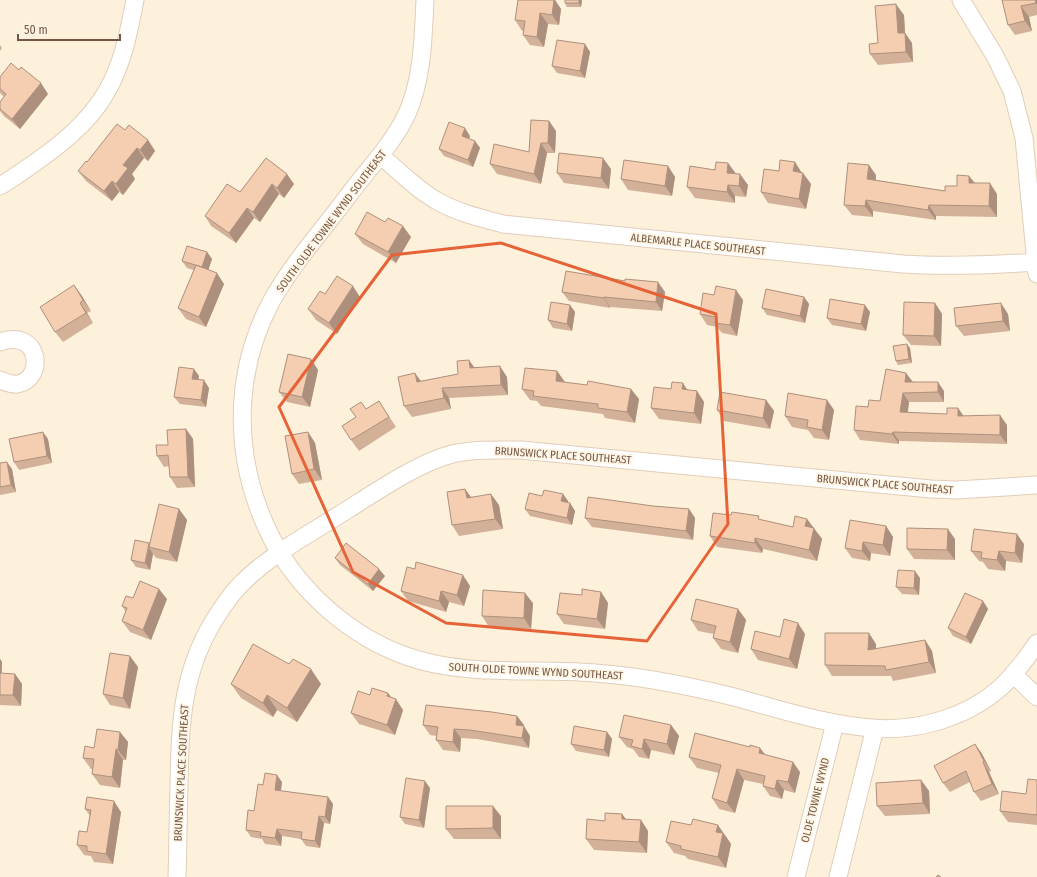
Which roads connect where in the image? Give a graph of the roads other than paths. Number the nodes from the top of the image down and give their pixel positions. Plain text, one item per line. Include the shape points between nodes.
1 (135, 0) edge
2 (961, 0) edge
3 (424, 4) edge
4 (381, 156) junction
5 (1, 184) edge
6 (1036, 268) edge
7 (0, 342) edge
8 (0, 380) edge
9 (1037, 486) edge
10 (279, 553) junction
11 (1037, 643) edge
12 (1013, 674) junction
13 (1037, 697) edge
14 (835, 723) junction
15 (875, 728) junction
16 (177, 877) edge
17 (796, 877) edge
18 (838, 877) edge

1 - 5 street via 121,58 99,104 71,135
2 - 6 street via 995,56 1012,91 1024,138
3 - 4 street, SOUTH OLDE TOWNE WYND SOUTHEAST via 423,54 415,92 400,127
4 - 6 street, ALBEMARLE PLACE SOUTHEAST via 437,201 468,214 503,224 903,264
4 - 10 street, SOUTH OLDE TOWNE WYND SOUTHEAST via 286,278 267,311 253,345 242,393 246,460 256,501
7 - 8 street via 14,339 27,343 33,350 35,365 32,374 19,384
9 - 10 street, BRUNSWICK PLACE SOUTHEAST via 931,489 546,452 475,450 451,455 408,473
10 - 14 street, SOUTH OLDE TOWNE WYND SOUTHEAST via 303,584 331,612 367,637 418,660 477,670 584,672 646,679 724,695
10 - 16 street, BRUNSWICK PLACE SOUTHEAST via 241,584 227,600 201,642 193,663 181,726
11 - 12 street, SOUTH OLDE TOWNE WYND SOUTHEAST
12 - 13 street
12 - 15 street, SOUTH OLDE TOWNE WYND SOUTHEAST via 998,690 978,704 950,717 919,726
14 - 15 street, SOUTH OLDE TOWNE WYND SOUTHEAST
14 - 17 street, OLDE TOWNE WYND
15 - 18 street

